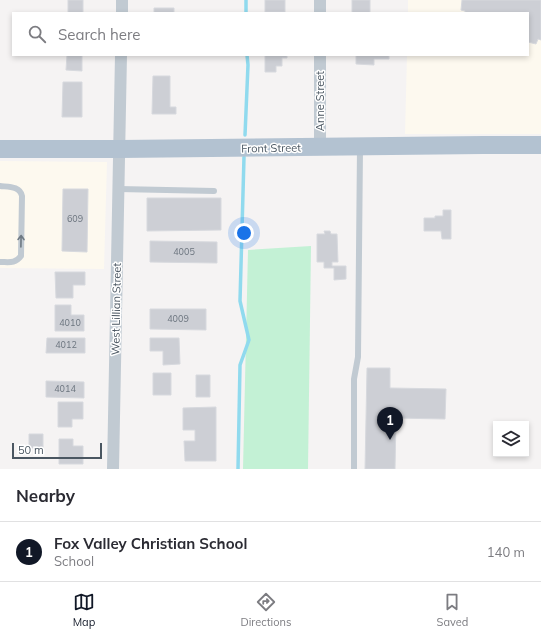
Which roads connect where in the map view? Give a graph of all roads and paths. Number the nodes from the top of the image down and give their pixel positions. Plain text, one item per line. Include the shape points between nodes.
1 (122, 0) edge
2 (320, 0) edge
3 (122, 12) edge
4 (320, 12) edge
5 (122, 56) edge
6 (320, 56) edge
7 (541, 145) edge
8 (360, 146) junction
9 (320, 147) junction
10 (120, 150) junction
11 (2, 152) edge
12 (0, 186) edge
13 (119, 189) junction
14 (214, 191) dead end
15 (0, 262) edge
16 (113, 469) edge
17 (354, 469) edge

1 - 3 street
2 - 4 street
5 - 10 street, West Lillian Street
6 - 9 street, Anne Street
7 - 8 main road, Front Street
8 - 9 main road, Front Street
8 - 17 lane
9 - 10 main road, Front Street
10 - 11 main road, Front Street
10 - 13 street, West Lillian Street
15 -> 12 lane via 15,262 21,256 22,196 18,189
13 - 14 lane
13 - 16 street, West Lillian Street

